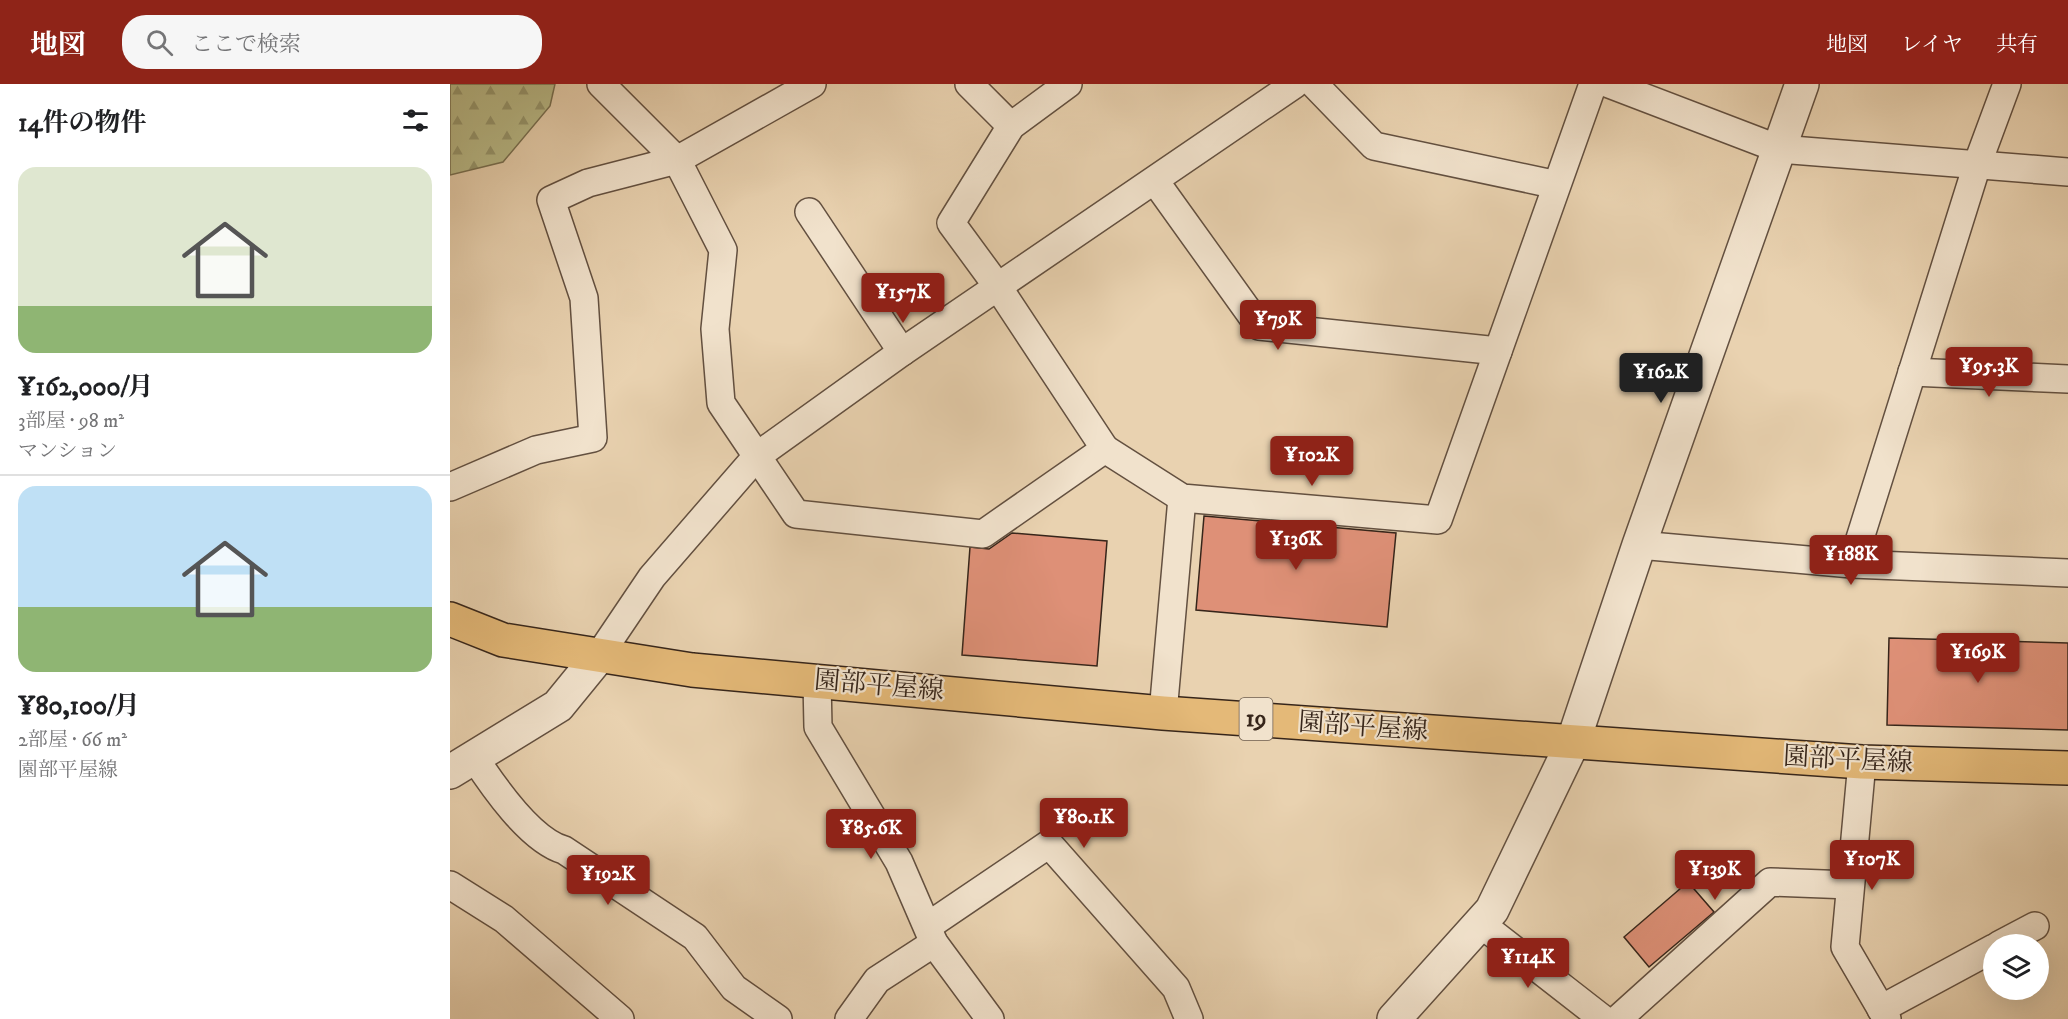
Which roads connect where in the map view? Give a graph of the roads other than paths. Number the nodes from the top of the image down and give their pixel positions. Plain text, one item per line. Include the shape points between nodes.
1 (602, 84) edge
2 (812, 84) edge
3 (969, 84) edge
4 (1068, 84) edge
5 (1295, 84) edge
6 (1314, 84) edge
7 (1593, 84) edge
8 (1609, 84) edge
9 (1802, 84) edge
10 (2007, 84) edge
11 (1011, 126) junction
12 (1779, 149) junction
13 (677, 160) junction
14 (1977, 165) junction
15 (2068, 172) edge
16 (1155, 181) junction
17 (1548, 183) dead end
18 (809, 212) dead end
19 (998, 287) junction
20 (1498, 351) junction
21 (902, 352) junction
22 (1912, 372) junction
23 (2068, 378) edge
24 (1105, 449) junction
25 (757, 456) junction
26 (450, 487) edge
27 (1182, 498) junction
28 (1638, 545) junction
29 (1852, 564) junction
30 (2068, 573) edge
31 (450, 619) edge
32 (598, 657) junction
33 (817, 681) junction
34 (1163, 713) junction
35 (1573, 742) junction
36 (1862, 762) junction
37 (462, 765) edge
38 (2068, 768) edge
39 (450, 885) edge
40 (1850, 885) junction
41 (1481, 924) junction
42 (2035, 926) dead end
43 (931, 934) junction
44 (2020, 934) edge
45 (1983, 955) edge
46 (1884, 1014) edge
47 (620, 1019) edge
48 (778, 1019) edge
49 (849, 1019) edge
50 (990, 1019) edge
51 (1190, 1019) edge
52 (1394, 1019) edge
53 (1604, 1019) edge
54 (1618, 1019) edge

1 - 13 street
2 - 13 street
3 - 11 street
4 - 11 street
5 - 16 street
6 - 17 street via 1374,146
7 - 20 street
8 - 12 street
9 - 12 street
10 - 14 street
11 - 19 street via 951,223
12 - 14 street
12 - 28 street
13 - 25 street via 723,250 715,329 721,403
13 - 26 street via 588,183 551,200 584,297 593,438 536,450
14 - 15 street
14 - 22 street
16 - 19 street
16 - 20 street via 1258,326
18 - 21 street
19 - 21 street
19 - 24 street
20 - 27 street via 1438,520
21 - 25 street
22 - 23 street
22 - 29 street
24 - 25 street via 983,534 796,514
24 - 27 street
25 - 32 street via 652,577
27 - 34 street
28 - 29 street
28 - 35 street
29 - 30 street
31 - 32 main road, 園部平屋線 / 19 via 503,640
32 - 33 main road, 園部平屋線 / 19
32 - 37 street via 558,706
33 - 34 main road, 園部平屋線 / 19
33 - 43 street via 818,727 899,862
34 - 35 main road, 園部平屋線 / 19
35 - 36 main road, 園部平屋線 / 19
35 - 41 street via 1492,910
36 - 38 main road, 園部平屋線 / 19
36 - 40 street
37 - 48 street via 551,846 564,850 695,937 734,988
39 - 47 street via 504,919
40 - 46 street via 1845,947
40 - 54 street via 1770,882
41 - 52 street
41 - 53 street
42 - 44 street
43 - 49 street via 877,980
43 - 50 street
43 - 51 street via 1049,844 1176,988
45 - 46 street

